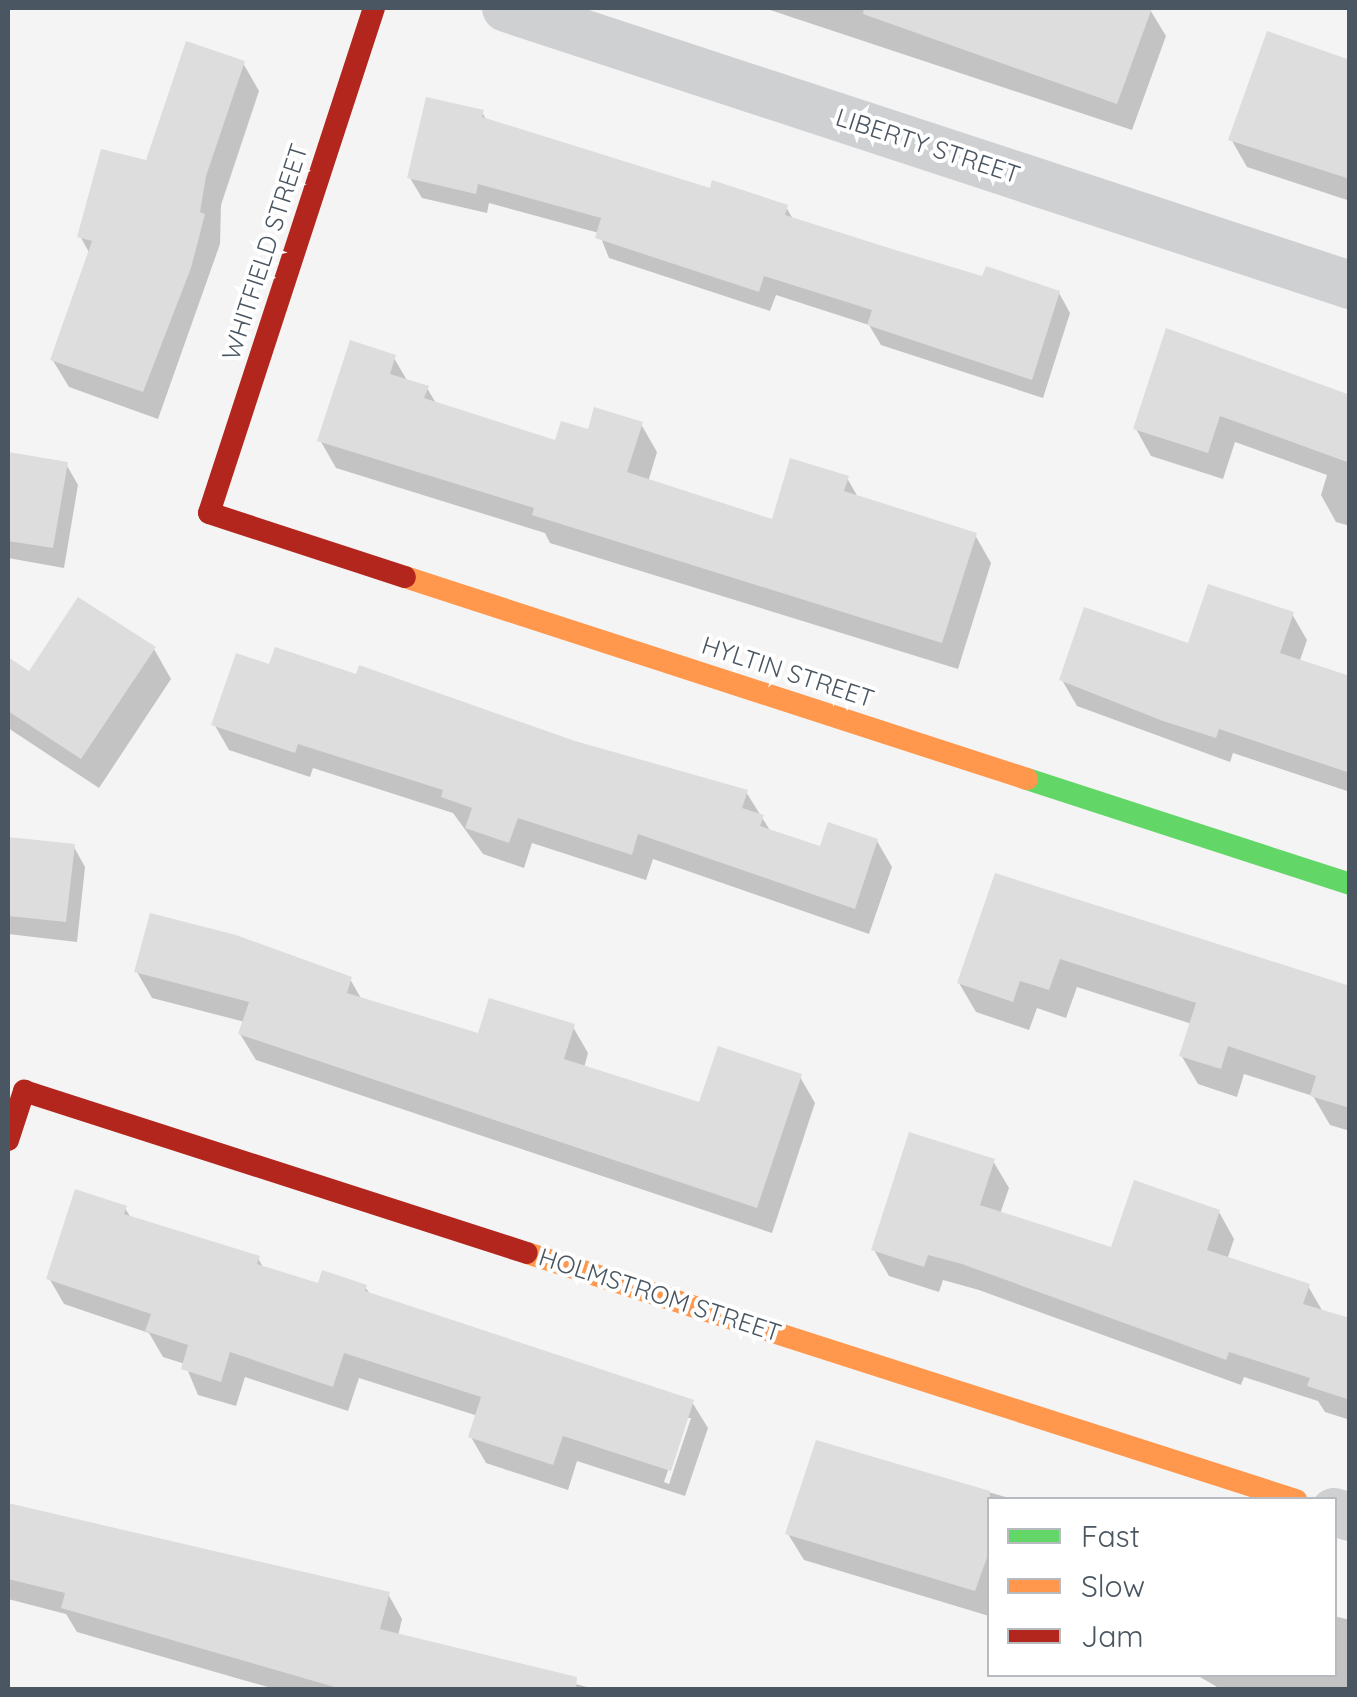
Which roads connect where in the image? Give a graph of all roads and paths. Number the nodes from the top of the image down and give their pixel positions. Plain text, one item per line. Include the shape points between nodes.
1 (374, 8) edge
2 (506, 8) edge
3 (1350, 285) edge
4 (209, 513) joint
5 (1350, 884) edge
6 (8, 1140) edge
7 (1287, 1497) edge

1 - 4 street, WHITFIELD STREET
2 - 3 street, LIBERTY STREET
4 - 5 street, HYLTIN STREET
6 - 7 street, HOLMSTROM STREET via 24,1091

